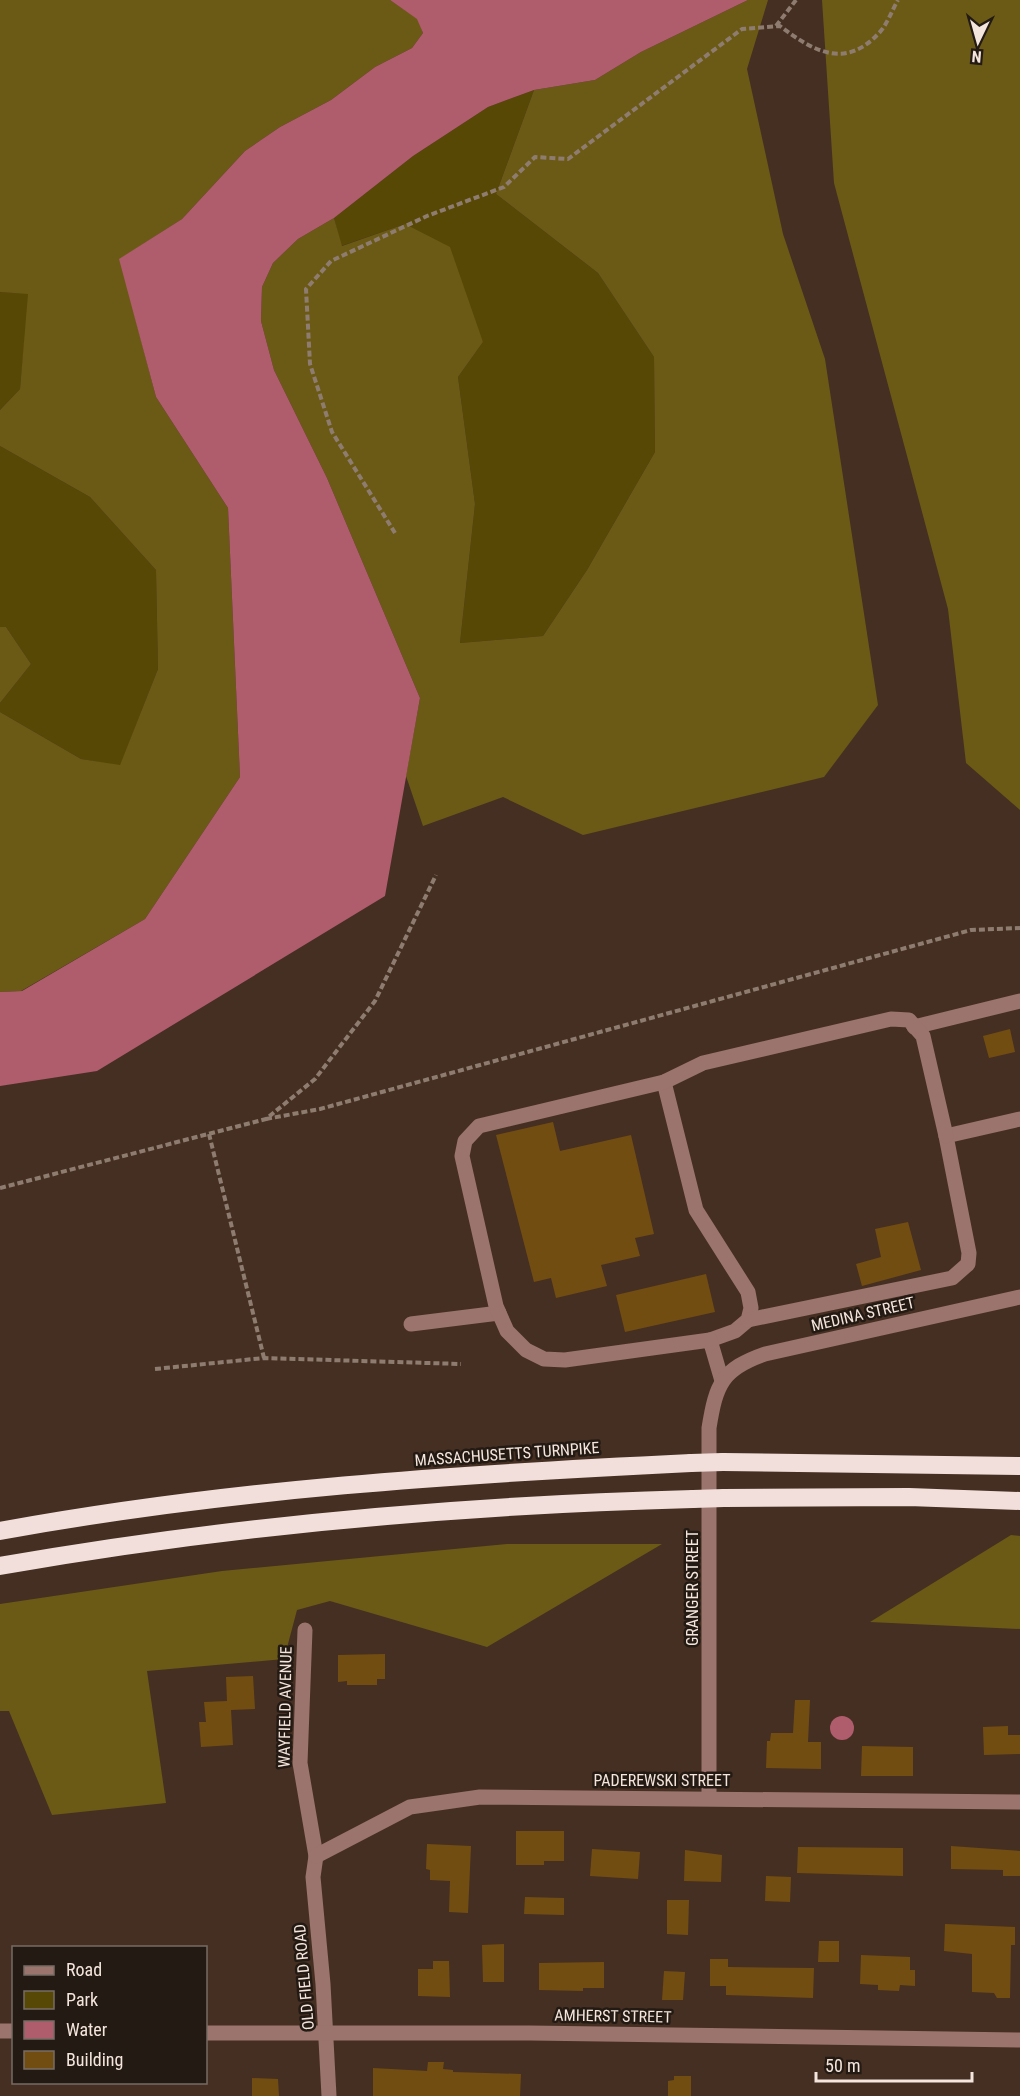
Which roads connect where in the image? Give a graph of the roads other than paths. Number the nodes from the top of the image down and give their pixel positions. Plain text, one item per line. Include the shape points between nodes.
1 (1020, 1001) edge
2 (914, 1027) junction
3 (664, 1082) junction
4 (1020, 1119) edge
5 (946, 1136) junction
6 (1020, 1297) edge
7 (499, 1312) junction
8 (748, 1320) junction
9 (411, 1324) dead end
10 (710, 1340) junction
11 (722, 1381) junction
12 (1020, 1466) edge
13 (1020, 1501) edge
14 (0, 1531) edge
15 (0, 1566) edge
16 (305, 1630) dead end
17 (709, 1797) junction
18 (1020, 1802) edge
19 (316, 1856) junction
20 (207, 2033) edge
21 (326, 2034) junction
22 (1020, 2040) edge
23 (329, 2096) edge

1 - 2 street
2 - 3 street via 909,1020 891,1019 703,1063
2 - 5 street via 923,1036
3 - 7 street via 479,1126 465,1141 462,1156
3 - 8 street via 696,1210 748,1292
4 - 5 street
5 - 8 street via 968,1264 952,1278
6 - 11 street, MEDINA STREET via 765,1354 734,1368
7 - 9 street
7 - 10 street via 507,1331 526,1350 543,1359 566,1360
8 - 10 street via 735,1331
10 - 11 street
11 - 17 street, GRANGER STREET via 709,1428
12 - 14 highway, MASSACHUSETTS TURNPIKE, bridge via 723,1462 365,1482 189,1502
13 - 15 highway, bridge via 724,1498 540,1505 285,1526
16 - 19 street, WAYFIELD AVENUE via 300,1763
17 - 18 street, PADEREWSKI STREET
17 - 19 street, PADEREWSKI STREET via 480,1797 422,1805 410,1807
19 - 21 street, OLD FIELD ROAD via 313,1877
20 - 21 street, AMHERST STREET
21 - 22 street, AMHERST STREET
21 - 23 street, OLD FIELD ROAD

